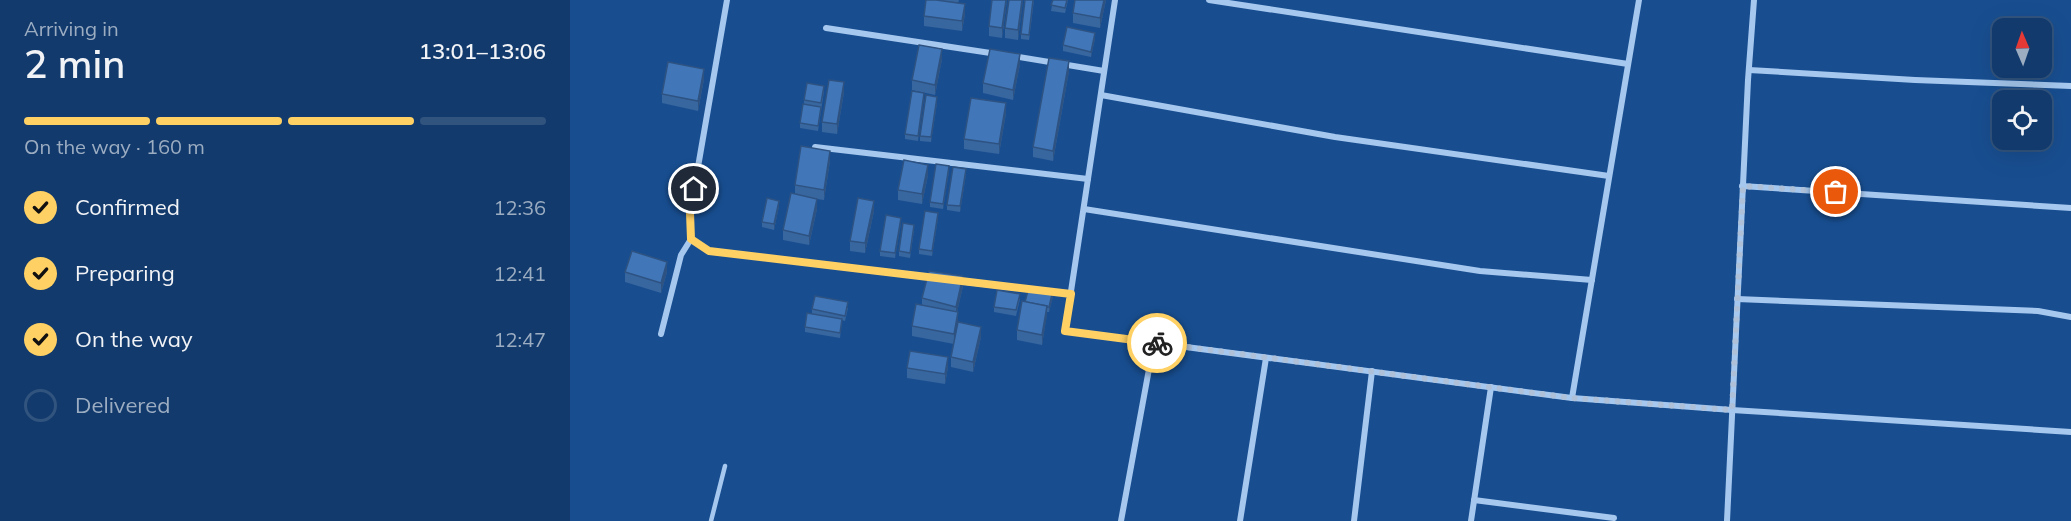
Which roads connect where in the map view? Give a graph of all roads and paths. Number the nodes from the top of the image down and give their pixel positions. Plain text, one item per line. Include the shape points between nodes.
1 (727, 0) edge
2 (1115, 0) edge
3 (1209, 0) edge
4 (1639, 0) edge
5 (1754, 0) edge
6 (826, 28) dead end
7 (1628, 64) junction
8 (1749, 70) junction
9 (1104, 71) junction
10 (2071, 86) edge
11 (1101, 95) junction
12 (815, 147) edge
13 (1609, 176) junction
14 (1088, 179) junction
15 (1743, 186) junction
16 (1084, 208) junction
17 (2071, 208) edge
18 (691, 239) junction
19 (942, 279) edge
20 (954, 280) edge
21 (1592, 280) junction
22 (1071, 294) junction
23 (1737, 299) junction
24 (2071, 316) edge
25 (661, 334) dead end
26 (1154, 342) junction
27 (1266, 358) junction
28 (1372, 371) junction
29 (1491, 387) junction
30 (1572, 398) junction
31 (1732, 410) junction
32 (2071, 432) edge
33 (725, 466) dead end
34 (1474, 500) junction
35 (1614, 518) dead end
36 (711, 521) edge
37 (1121, 521) edge
38 (1240, 521) edge
39 (1354, 521) edge
40 (1471, 521) edge
41 (1728, 521) edge

1 - 18 street via 690,213
2 - 9 street
3 - 7 street
4 - 7 street
5 - 8 street
6 - 9 street
7 - 13 street
8 - 10 street
8 - 15 street
9 - 11 street
11 - 13 street via 1335,137
11 - 14 street
12 - 14 street
13 - 21 street
14 - 16 street
15 - 17 street
15 - 23 street
16 - 21 street via 1480,271
16 - 22 street
18 - 19 street via 709,251
18 - 25 street via 681,255
20 - 22 street
21 - 30 street
22 - 26 street via 1065,331
23 - 24 street via 2027,310
23 - 31 street
26 - 27 street
26 - 37 street
27 - 28 street
27 - 38 street
28 - 29 street
28 - 39 street
29 - 30 street
29 - 34 street
30 - 31 street
31 - 32 street
31 - 41 street
33 - 36 lane
34 - 35 street
34 - 40 street

